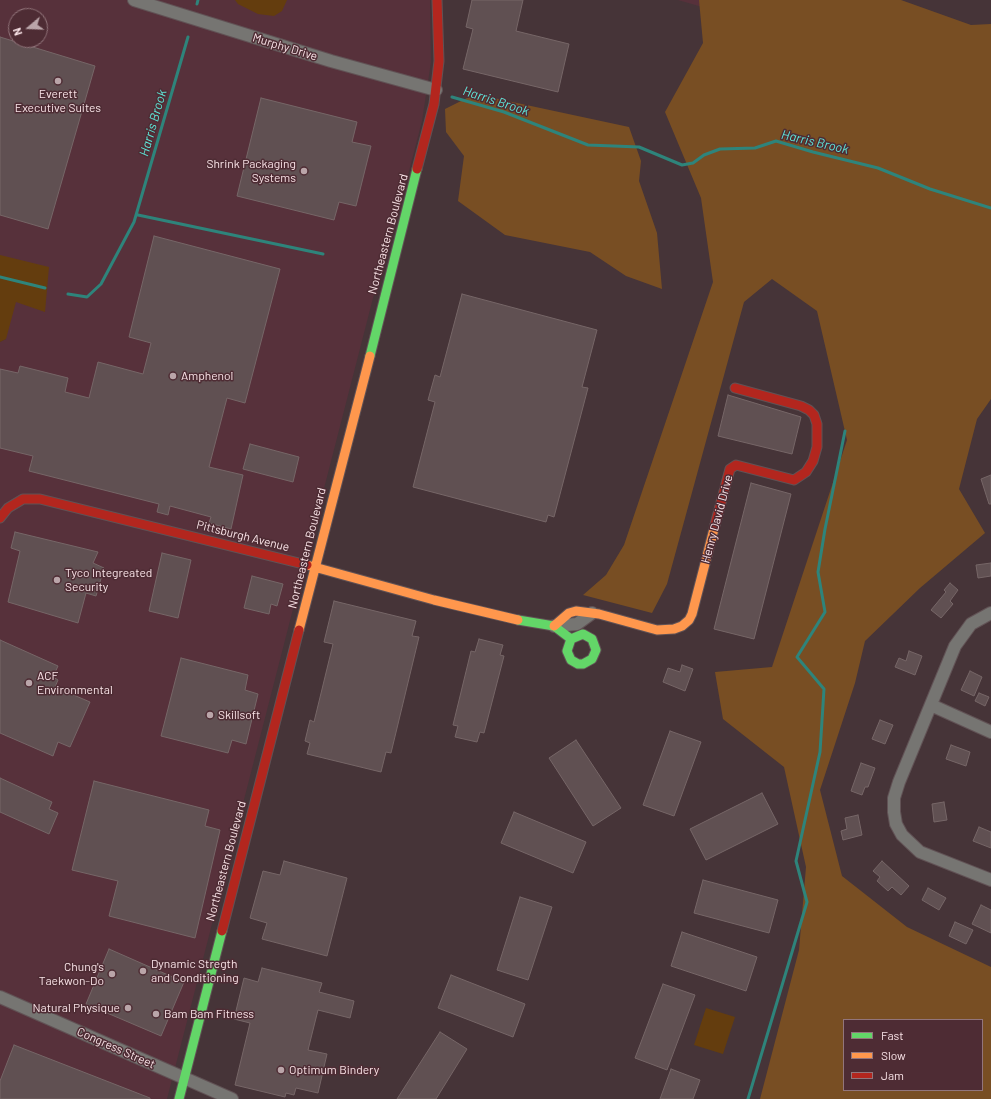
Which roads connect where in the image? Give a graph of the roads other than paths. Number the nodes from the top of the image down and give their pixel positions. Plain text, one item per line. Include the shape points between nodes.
1 (134, 0) edge
2 (437, 0) edge
3 (436, 90) junction
4 (735, 388) dead end
5 (1, 516) edge
6 (315, 568) junction
7 (592, 613) joint
8 (991, 613) edge
9 (554, 626) junction
10 (571, 638) dead end
11 (931, 706) junction
12 (991, 732) edge
13 (991, 880) edge
14 (0, 997) edge
15 (184, 1077) junction
16 (179, 1099) edge
17 (232, 1099) edge

1 - 3 street, Murphy Drive
2 - 3 street, Northeastern Boulevard via 439,61
3 - 6 street, Northeastern Boulevard
4 - 7 street, Henry David Drive via 809,410 814,415 818,434 813,461 801,478 794,480 736,465 730,469 692,614 682,626 674,630 657,630
5 - 6 street, Pittsburgh Avenue via 8,508 23,500 40,499
6 - 9 street, Pittsburgh Avenue via 448,603
6 - 15 street, Northeastern Boulevard
7 - 9 street, Henry David Drive via 577,624
8 - 11 street via 971,624 964,632 945,667
9 - 10 street, Pittsburgh Avenue
11 - 12 street
11 - 13 street via 894,798 896,824 910,844 920,852
14 - 15 street, Congress Street
15 - 16 street, Northeastern Boulevard
15 - 17 street, Congress Street

